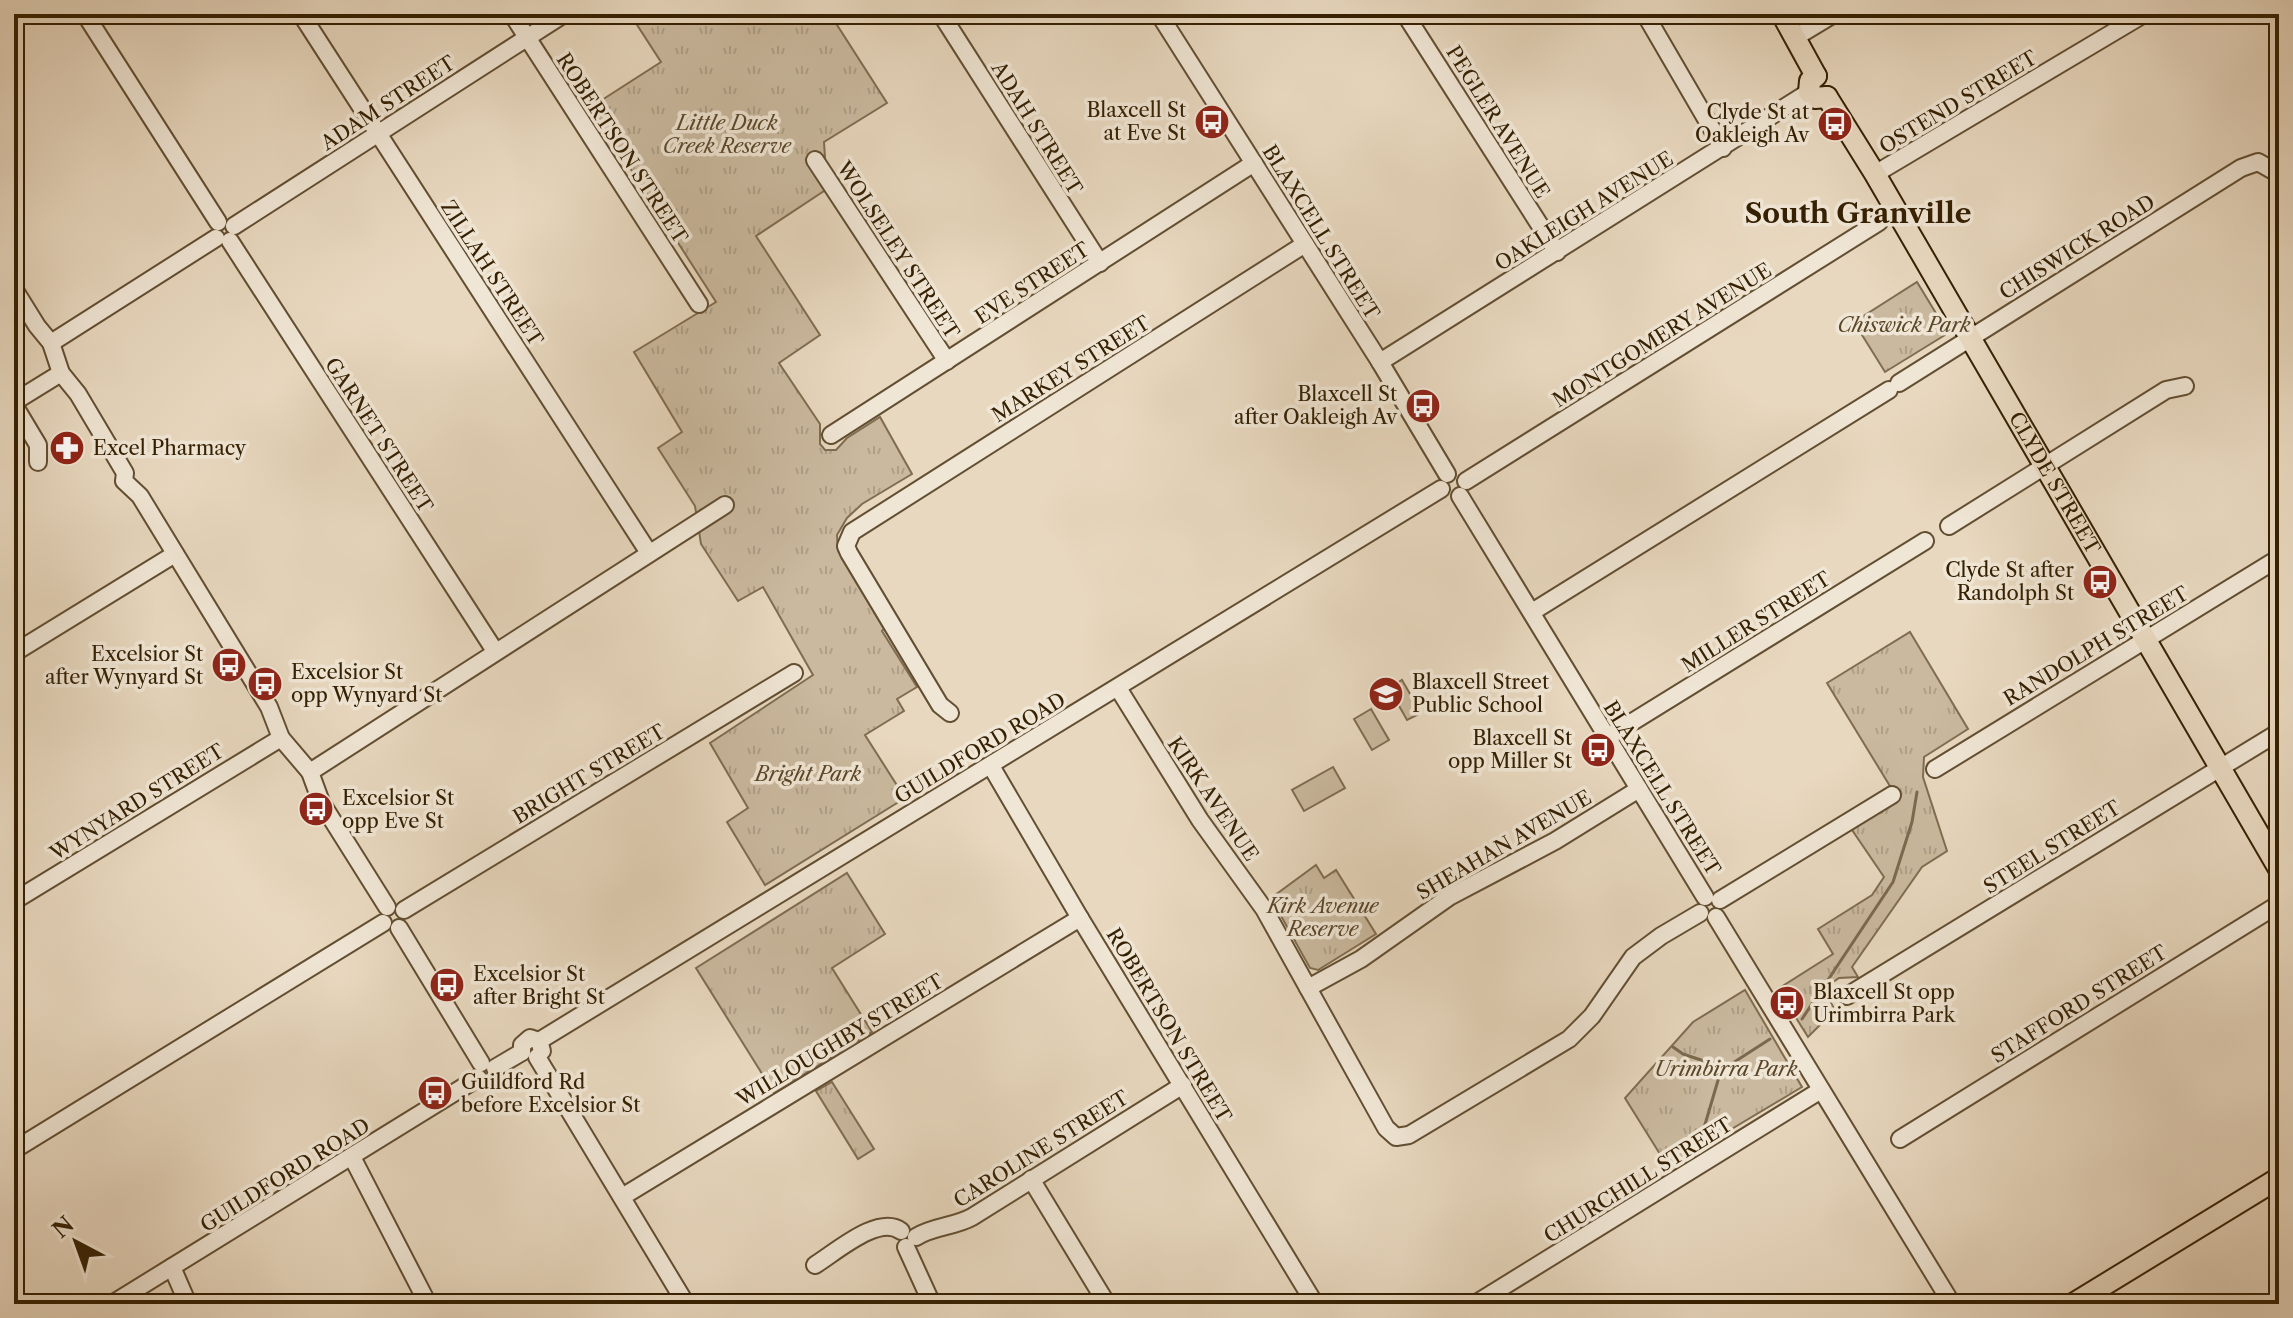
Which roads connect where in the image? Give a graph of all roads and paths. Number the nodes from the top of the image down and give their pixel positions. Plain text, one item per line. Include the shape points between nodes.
1 (85, 14) edge
2 (301, 14) edge
3 (512, 14) edge
4 (564, 14) edge
5 (941, 14) edge
6 (1159, 14) edge
7 (1405, 14) edge
8 (1645, 14) edge
9 (1782, 14) edge
10 (1834, 14) edge
11 (2144, 14) edge
12 (1796, 37) junction
13 (527, 38) junction
14 (1817, 88) junction
15 (378, 133) junction
16 (1723, 148) junction
17 (815, 160) dead end
18 (1254, 163) junction
19 (1875, 174) junction
20 (2279, 174) edge
21 (1879, 222) dead end
22 (225, 232) junction
23 (1305, 244) junction
24 (1557, 252) junction
25 (1100, 263) junction
26 (14, 289) edge
27 (699, 304) dead end
28 (1969, 337) junction
29 (51, 343) junction
30 (947, 361) junction
31 (1380, 362) junction
32 (61, 373) junction
33 (2185, 386) dead end
34 (14, 404) edge
35 (831, 435) dead end
36 (38, 462) dead end
37 (2044, 466) junction
38 (1444, 482) junction
39 (1463, 488) junction
40 (725, 505) dead end
41 (1949, 526) dead end
42 (1925, 541) dead end
43 (649, 553) junction
44 (175, 554) junction
45 (2279, 558) edge
46 (1532, 612) junction
47 (2146, 639) junction
48 (495, 651) junction
49 (14, 653) edge
50 (794, 673) dead end
51 (1118, 688) junction
52 (950, 713) dead end
53 (2279, 732) edge
54 (1608, 737) junction
55 (281, 738) junction
56 (991, 766) junction
57 (2220, 767) junction
58 (1935, 769) dead end
59 (310, 772) junction
60 (1639, 789) junction
61 (1892, 795) dead end
62 (2279, 869) edge
63 (14, 901) edge
64 (2279, 904) edge
65 (1710, 907) junction
66 (393, 917) junction
67 (1080, 918) junction
68 (1308, 988) junction
69 (1847, 996) dead end
70 (533, 1050) junction
71 (485, 1070) junction
72 (1183, 1085) junction
73 (1821, 1090) junction
74 (1900, 1139) dead end
75 (14, 1150) edge
76 (352, 1157) junction
77 (2279, 1178) edge
78 (1031, 1179) junction
79 (622, 1197) junction
80 (908, 1238) junction
81 (815, 1265) dead end
82 (172, 1267) junction
83 (112, 1304) edge
84 (188, 1304) edge
85 (428, 1304) edge
86 (686, 1304) edge
87 (932, 1304) edge
88 (1107, 1304) edge
89 (1315, 1304) edge
90 (1475, 1304) edge
91 (1952, 1304) edge
92 (2073, 1304) edge

1 - 22 street, GARNET STREET
2 - 15 street, ZILLAH STREET
3 - 13 street, ROBERTSON STREET
4 - 13 street, ADAM STREET
5 - 25 street, ADAH STREET
6 - 18 street, BLAXCELL STREET
7 - 24 street, PEGLER AVENUE
8 - 16 street
9 - 12 main road, CLYDE STREET
10 - 12 street
11 - 19 street, OSTEND STREET
12 - 14 main road, CLYDE STREET
13 - 15 street, ADAM STREET
13 - 27 street, ROBERTSON STREET
14 - 16 street, OAKLEIGH AVENUE
14 - 19 main road, CLYDE STREET
15 - 22 street, ADAM STREET
15 - 43 street, ZILLAH STREET
16 - 24 street, OAKLEIGH AVENUE
17 - 30 street, WOLSELEY STREET
18 - 23 street, BLAXCELL STREET
18 - 25 street, EVE STREET
19 - 28 main road, CLYDE STREET
20 - 28 street, CHISWICK ROAD via 2258,162 2241,168
21 - 39 street, MONTGOMERY AVENUE
22 - 29 street, ADAM STREET
22 - 48 street, GARNET STREET
23 - 31 street, BLAXCELL STREET
23 - 52 street, MARKEY STREET via 857,527 848,538 849,553 940,705
24 - 31 street, OAKLEIGH AVENUE
25 - 30 street, EVE STREET
26 - 29 street
28 - 37 main road, CLYDE STREET
28 - 46 street, CHISWICK ROAD
29 - 32 street
30 - 35 street, EVE STREET
31 - 38 street, BLAXCELL STREET
32 - 34 street
32 - 44 street via 125,473 124,481 140,496
33 - 37 street via 2166,390
34 - 36 street via 38,445
37 - 41 street
37 - 47 main road, CLYDE STREET
38 - 39 street via 1456,472
38 - 51 street, GUILDFORD ROAD
39 - 46 street, BLAXCELL STREET
40 - 43 street
42 - 54 street, MILLER STREET
43 - 48 street
44 - 49 street
44 - 55 street via 269,707
45 - 47 street, RANDOLPH STREET
46 - 54 street, BLAXCELL STREET
47 - 57 main road, CLYDE STREET
47 - 58 street, RANDOLPH STREET
48 - 59 street
50 - 66 street, BRIGHT STREET
51 - 56 street, GUILDFORD ROAD
51 - 68 street, KIRK AVENUE via 1181,791 1264,909
53 - 57 street, STEEL STREET
54 - 60 street, BLAXCELL STREET
55 - 59 street
55 - 63 street, WYNYARD STREET
56 - 67 street, ROBERTSON STREET
56 - 70 street, GUILDFORD ROAD
57 - 62 main road, CLYDE STREET
57 - 69 street, STEEL STREET
59 - 66 street via 321,802
60 - 65 street, BLAXCELL STREET
60 - 68 street, SHEAHAN AVENUE via 1449,897 1361,959
61 - 65 street
64 - 74 street, STAFFORD STREET
65 - 68 street, KIRK AVENUE via 1633,957 1569,1039 1409,1135 1396,1137 1386,1128
65 - 73 street, BLAXCELL STREET
66 - 71 street
66 - 75 street, BRIGHT STREET
67 - 72 street, ROBERTSON STREET
67 - 79 street, WILLOUGHBY STREET
70 - 71 street, GUILDFORD ROAD
70 - 79 street
71 - 76 street, GUILDFORD ROAD
72 - 78 street, CAROLINE STREET
72 - 89 street, ROBERTSON STREET
73 - 90 street, CHURCHILL STREET
73 - 91 street, BLAXCELL STREET
76 - 82 street, GUILDFORD ROAD
76 - 85 street
77 - 92 main road
78 - 80 street, CAROLINE STREET via 966,1221
78 - 88 street
79 - 86 street
80 - 81 street, CAROLINE STREET via 890,1226 877,1227
80 - 87 street
82 - 83 street, GUILDFORD ROAD
82 - 84 street

